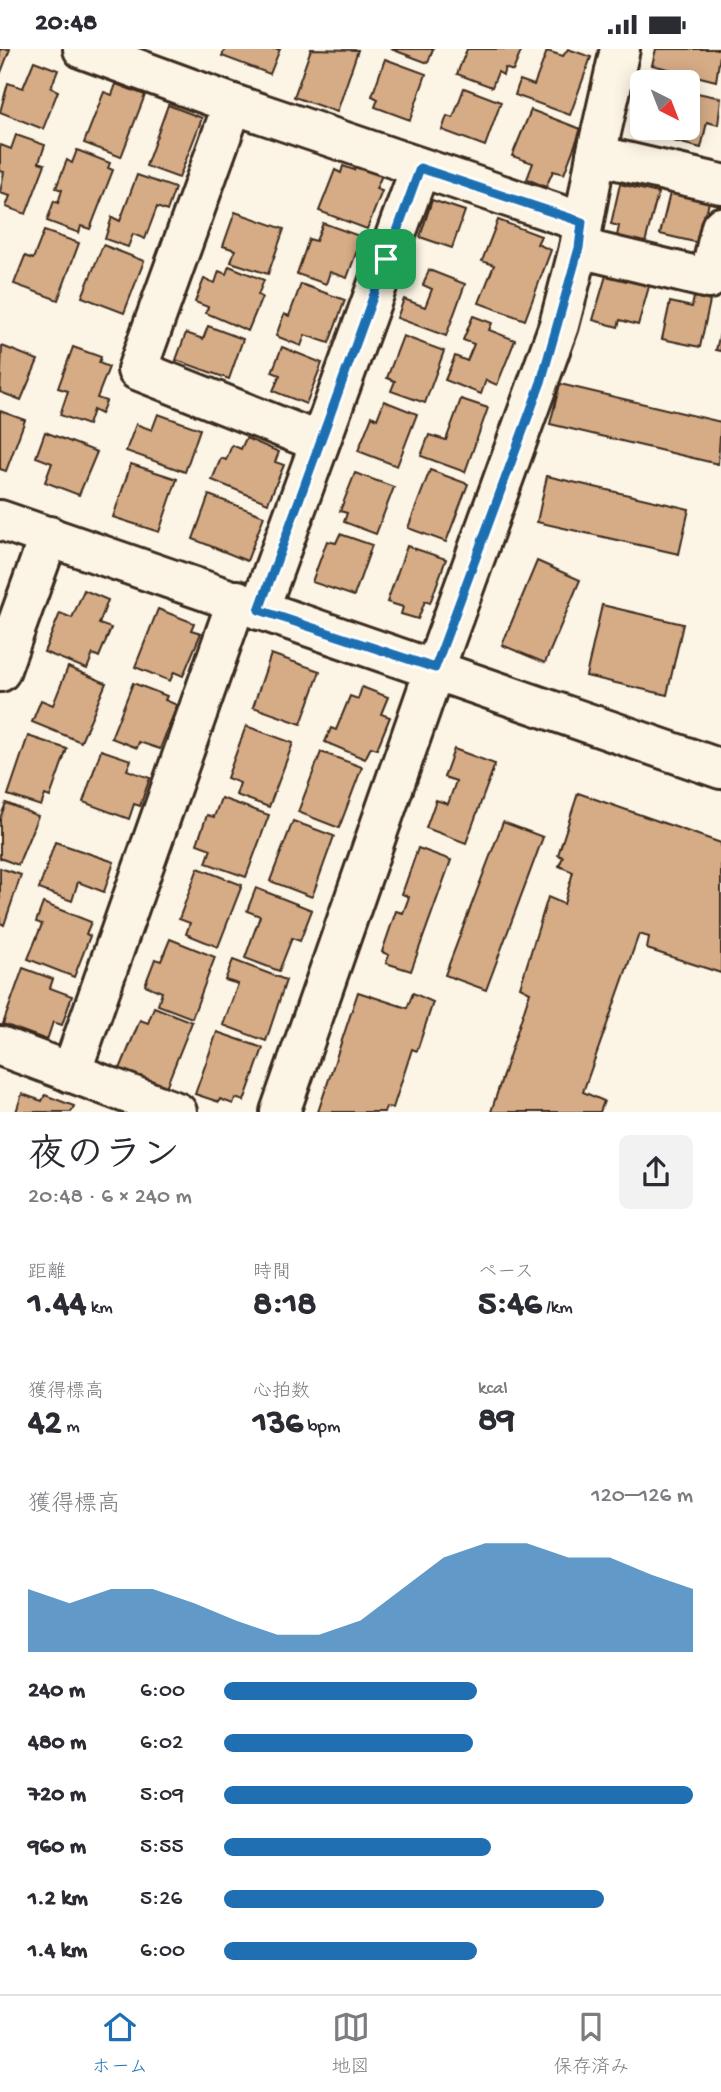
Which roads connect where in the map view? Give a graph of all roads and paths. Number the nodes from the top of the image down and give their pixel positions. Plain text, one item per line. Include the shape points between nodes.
1 (620, 49) edge
2 (90, 50) edge
3 (233, 104) junction
4 (596, 155) junction
5 (420, 168) junction
6 (721, 184) edge
7 (721, 227) edge
8 (581, 235) junction
9 (319, 442) junction
10 (0, 520) edge
11 (49, 536) junction
12 (248, 605) junction
13 (435, 668) junction
14 (0, 672) edge
15 (721, 768) edge
16 (0, 1046) edge
17 (71, 1073) junction
18 (177, 1112) edge
19 (280, 1112) edge

1 - 4 street
2 - 3 street
3 - 5 street
3 - 9 street via 137,370
4 - 6 street
4 - 8 street
5 - 8 street
5 - 9 street
7 - 8 street via 709,279
8 - 13 street via 541,382
9 - 12 street
10 - 11 street
11 - 12 street
11 - 14 street
12 - 13 street
12 - 17 street
13 - 15 street
13 - 19 street
16 - 17 street
17 - 18 street

